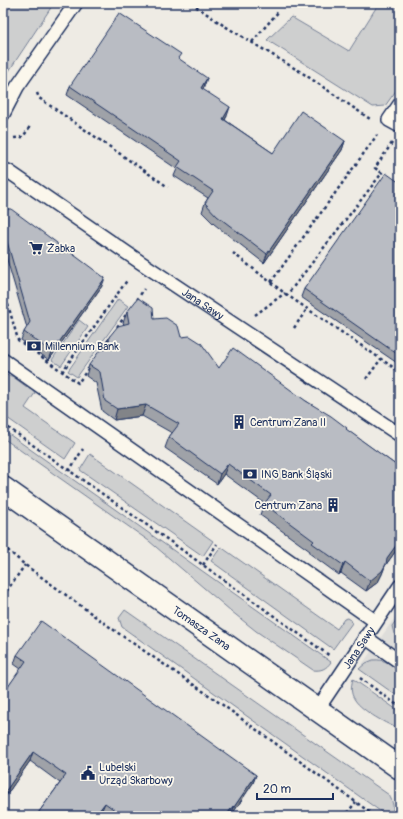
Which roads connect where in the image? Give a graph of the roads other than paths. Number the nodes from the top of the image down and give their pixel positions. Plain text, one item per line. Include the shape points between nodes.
1 (76, 3) edge
2 (400, 104) edge
3 (3, 114) edge
4 (400, 126) edge
5 (6, 170) edge
6 (3, 360) edge
7 (400, 435) edge
8 (3, 488) edge
9 (400, 586) edge
10 (375, 621) junction
11 (365, 637) junction
12 (400, 662) edge
13 (317, 710) junction
14 (400, 768) edge

1 - 3 lane via 17,88
2 - 4 lane via 389,120
5 - 7 lane, Jana Sawy
6 - 10 lane
8 - 13 street, Tomasza Zana
9 - 10 lane, Jana Sawy
10 - 11 lane, Jana Sawy
11 - 12 lane
11 - 13 lane, Jana Sawy
13 - 14 street, Tomasza Zana

